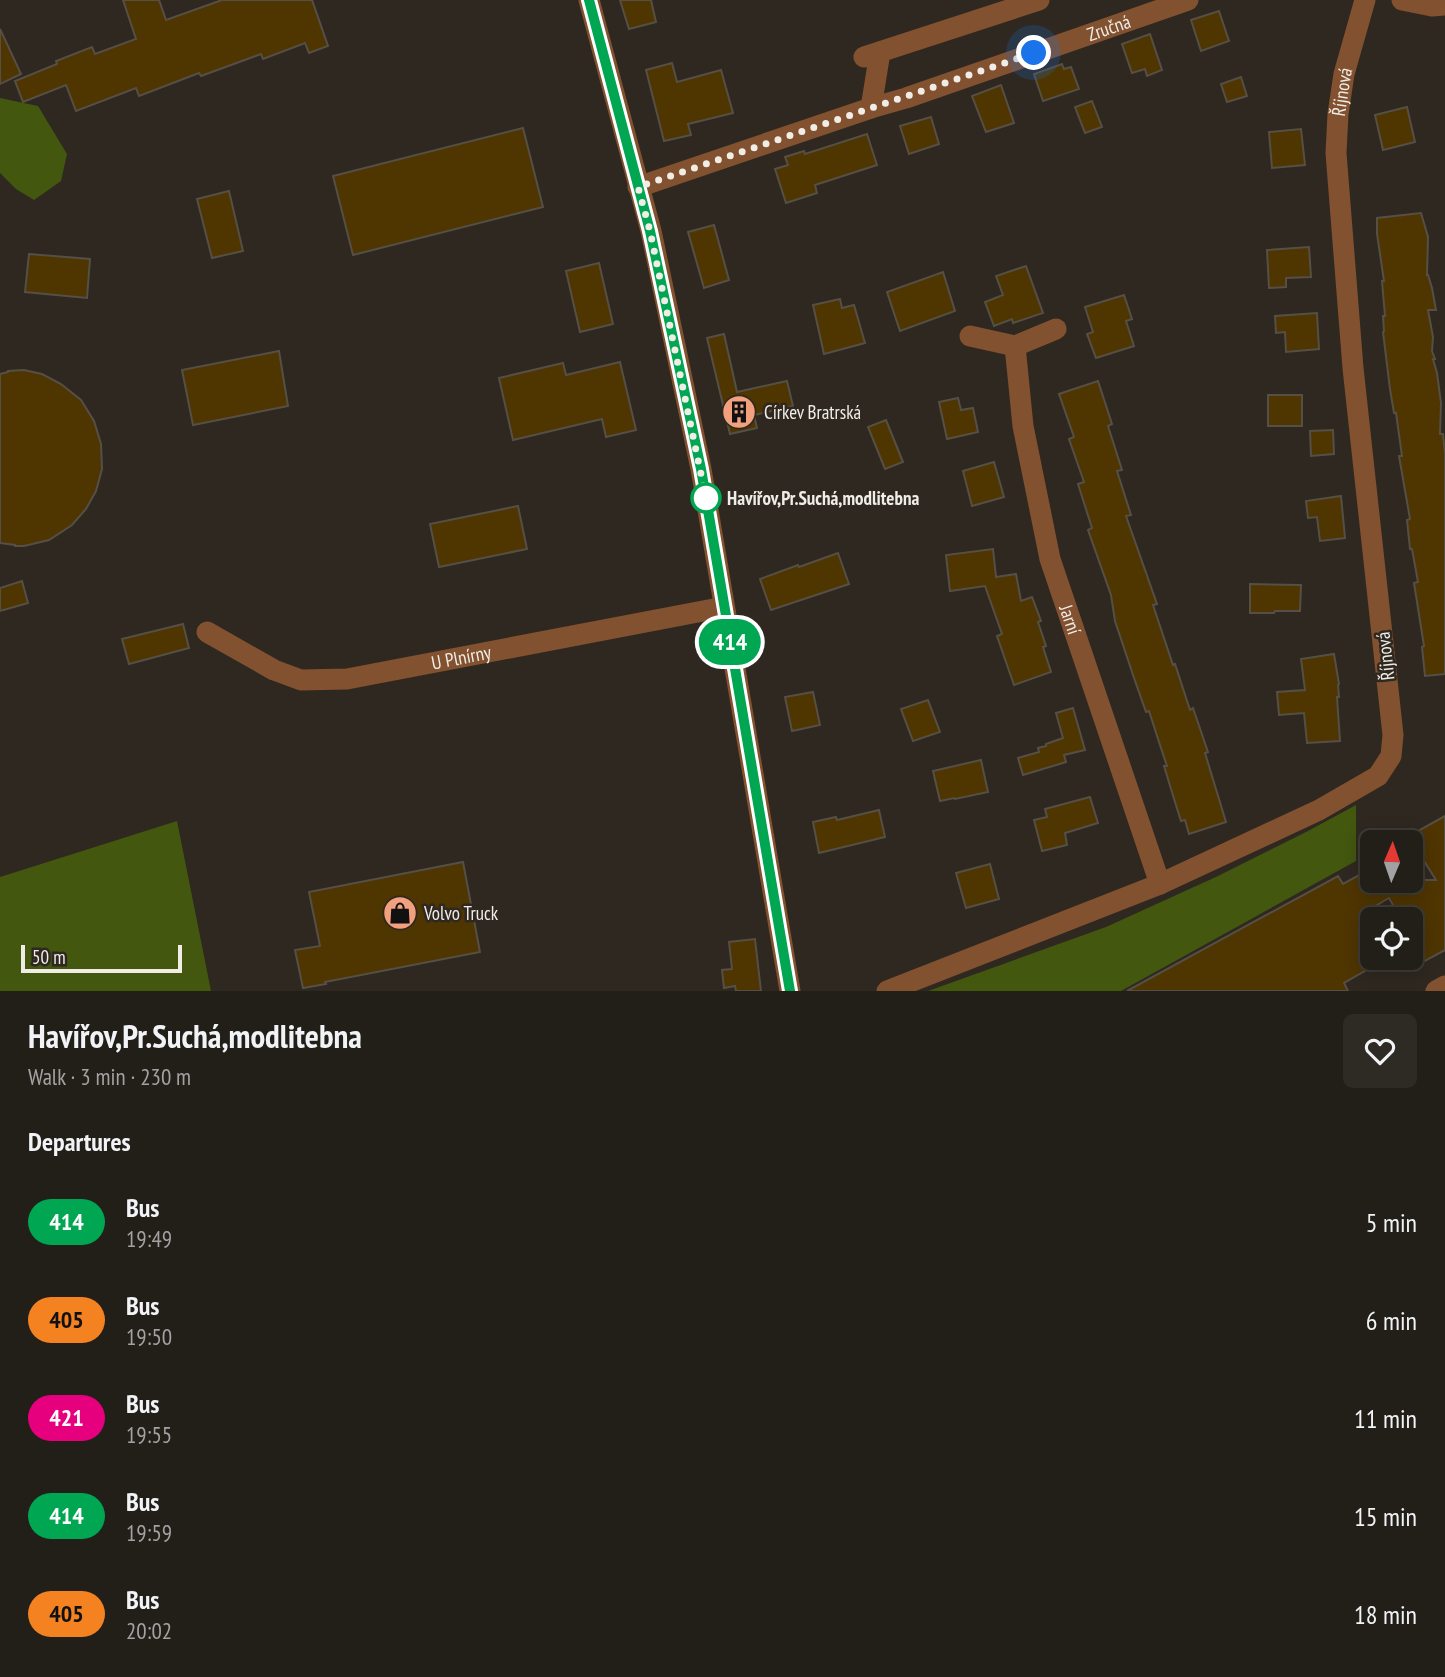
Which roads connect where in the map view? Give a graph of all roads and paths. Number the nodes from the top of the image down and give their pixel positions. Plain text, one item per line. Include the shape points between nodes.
1 (589, 0) edge
2 (1038, 0) edge
3 (1188, 0) edge
4 (1365, 0) edge
5 (1402, 0) edge
6 (1445, 5) edge
7 (871, 108) junction
8 (638, 187) junction
9 (1056, 328) dead end
10 (970, 336) dead end
11 (1015, 346) junction
12 (724, 607) junction
13 (206, 632) dead end
14 (1160, 884) junction
15 (1445, 986) edge
16 (790, 991) edge
17 (887, 991) edge
18 (1436, 991) edge

1 - 8 street
2 - 7 street via 872,55
3 - 7 street, Zručná
4 - 14 street, Říjnová via 1344,74 1336,153 1353,368 1393,735 1391,756 1378,776 1319,810
5 - 6 street
7 - 8 street, Zručná
8 - 12 street via 701,469
9 - 11 street
10 - 11 street
11 - 14 street, Jarní via 1023,426 1050,559
12 - 13 street, U Plnírny via 347,679 301,680
12 - 16 street
14 - 17 street, Říjnová
15 - 18 street

